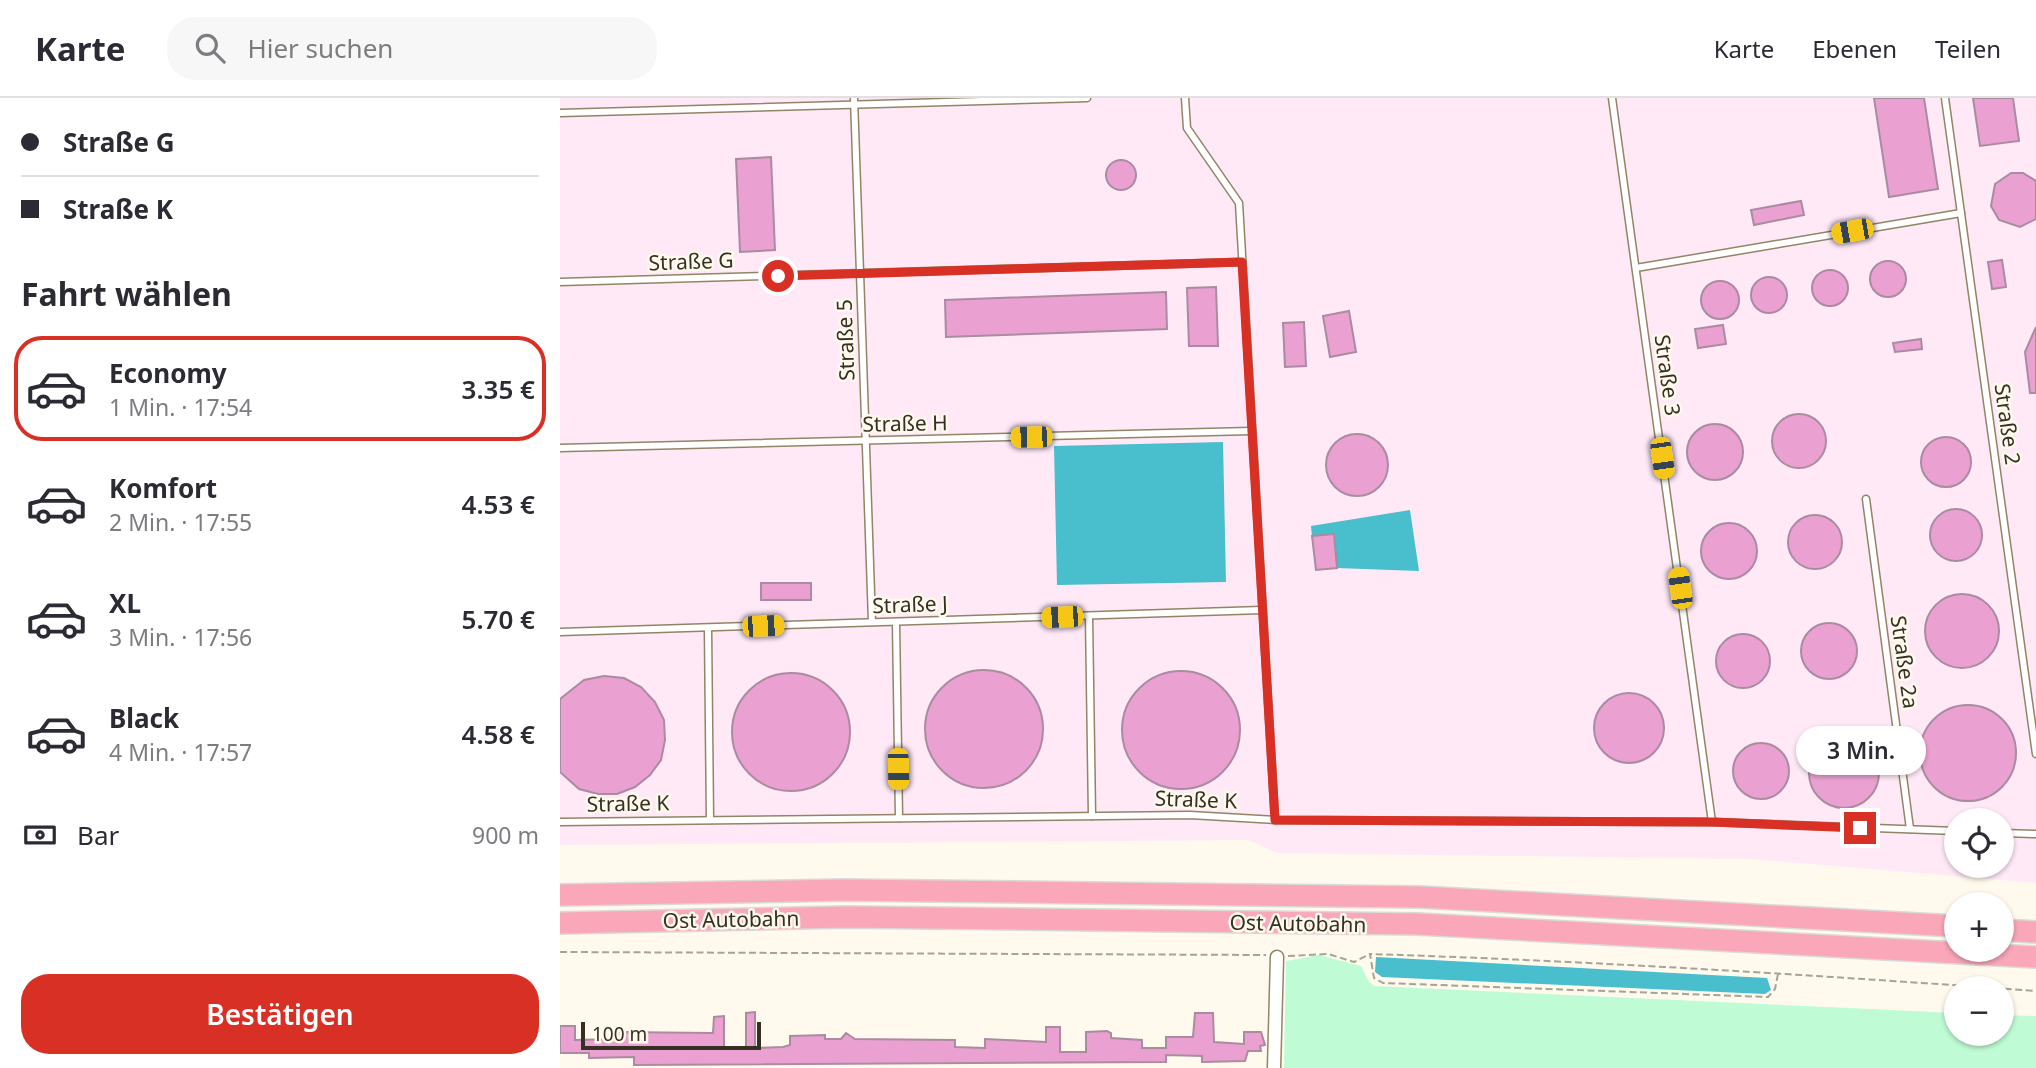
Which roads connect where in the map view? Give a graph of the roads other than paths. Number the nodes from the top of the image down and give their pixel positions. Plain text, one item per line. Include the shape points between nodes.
1 (1087, 98) edge
2 (1185, 98) edge
3 (1612, 98) edge
4 (1945, 98) edge
5 (854, 102) edge
6 (560, 113) edge
7 (1961, 213) junction
8 (1242, 262) junction
9 (1636, 268) junction
10 (860, 273) junction
11 (560, 282) edge
12 (1251, 431) junction
13 (866, 441) junction
14 (560, 448) edge
15 (1866, 499) dead end
16 (1262, 610) junction
17 (1089, 616) junction
18 (872, 622) junction
19 (896, 622) junction
20 (708, 628) junction
21 (560, 632) edge
22 (2036, 754) edge
23 (1092, 816) junction
24 (899, 818) junction
25 (710, 820) junction
26 (1275, 820) junction
27 (560, 821) edge
28 (1712, 822) junction
29 (1910, 829) junction
30 (1944, 830) edge
31 (2014, 833) edge
32 (2036, 834) edge
33 (560, 895) edge
34 (560, 923) edge
35 (1944, 925) edge
36 (2014, 931) edge
37 (2036, 932) edge
38 (1278, 957) road end
39 (2036, 957) edge
40 (1274, 1068) edge

1 - 5 lane
2 - 8 lane via 1187,128 1239,203
3 - 9 lane, Straße 3
4 - 7 lane, Straße 2
5 - 6 lane
5 - 10 lane, Straße 5
7 - 9 lane
7 - 22 lane, Straße 2
8 - 10 lane, Straße G
8 - 12 lane
9 - 28 lane, Straße 3
10 - 11 lane, Straße G
10 - 13 lane, Straße 5
12 - 13 lane, Straße H
12 - 16 lane
13 - 14 lane, Straße H
13 - 18 lane, Straße 5
15 - 29 lane, Straße 2a
16 - 17 lane, Straße J
16 - 26 lane
17 - 19 lane, Straße J
17 - 23 lane
18 - 19 lane, Straße J
18 - 20 lane, Straße J
19 - 24 lane
20 - 21 lane, Straße J
20 - 25 lane
23 - 24 lane, Straße K
23 - 26 lane, Straße K
24 - 25 lane, Straße K
25 - 27 lane, Straße K
26 - 28 lane, Straße K
28 - 29 lane, Straße K
29 - 30 lane, Straße K
31 - 32 lane
33 - 35 highway, Ost Autobahn via 844,890 1420,897
34 - 39 highway, Ost Autobahn via 846,917 1418,924
36 - 37 highway
38 - 40 street

